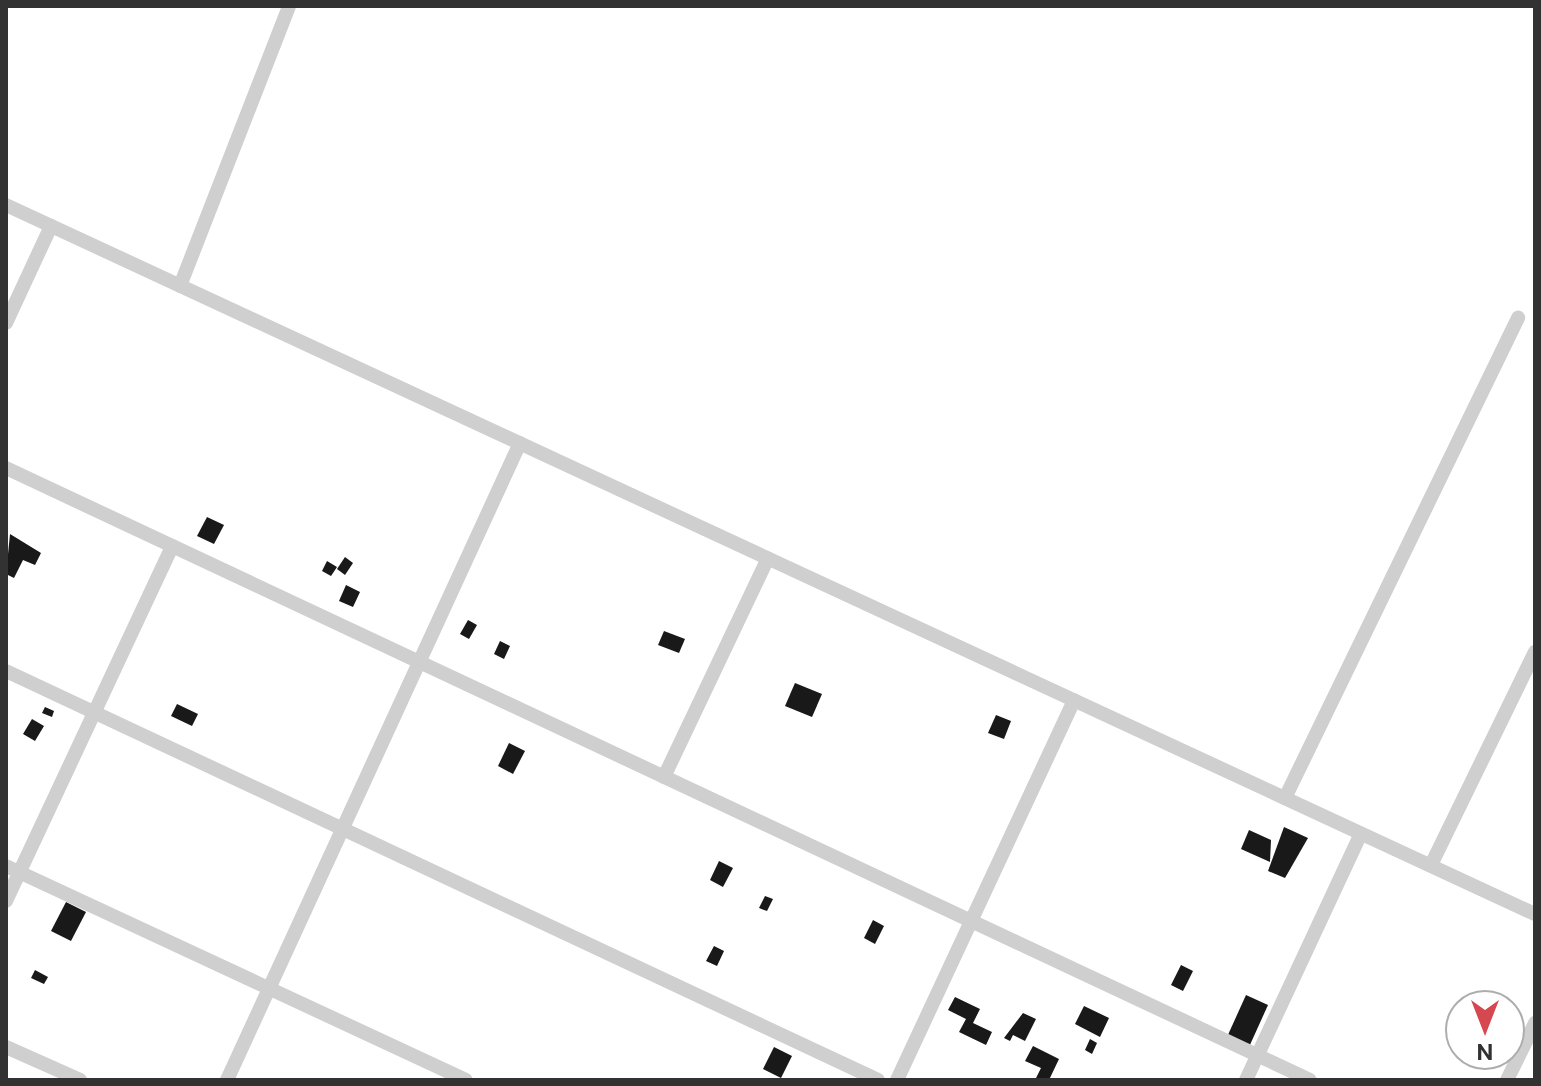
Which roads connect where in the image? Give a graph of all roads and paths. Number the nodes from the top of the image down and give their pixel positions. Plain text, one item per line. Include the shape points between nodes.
1 (289, 6) edge
2 (6, 205) edge
3 (51, 226) junction
4 (180, 286) junction
5 (1518, 318) dead end
6 (6, 323) edge
7 (520, 443) junction
8 (6, 468) edge
9 (172, 546) junction
10 (768, 558) junction
11 (1535, 652) edge
12 (417, 661) junction
13 (6, 671) edge
14 (1074, 700) junction
15 (94, 712) junction
16 (664, 777) junction
17 (1285, 798) junction
18 (339, 827) junction
19 (1361, 833) junction
20 (1431, 865) junction
21 (13, 869) edge
22 (6, 901) edge
23 (1535, 914) edge
24 (971, 921) junction
25 (267, 988) junction
26 (1535, 1023) edge
27 (6, 1047) edge
28 (1257, 1055) junction
29 (80, 1080) edge
30 (227, 1080) edge
31 (466, 1080) edge
32 (878, 1080) edge
33 (897, 1080) edge
34 (1246, 1080) edge
35 (1310, 1080) edge
36 (1507, 1080) edge

1 - 4 street
2 - 3 street
3 - 4 street
3 - 6 street
4 - 7 street
5 - 17 street
7 - 10 street
7 - 12 street
8 - 9 street
9 - 12 street
9 - 15 street
10 - 14 street
10 - 16 street
11 - 20 street
12 - 16 street
12 - 18 street
13 - 15 street
14 - 17 street
14 - 24 street
15 - 18 street
15 - 21 street
16 - 24 street
17 - 19 street
18 - 25 street
18 - 32 street
19 - 20 street
19 - 28 street
20 - 23 street
21 - 22 street
21 - 25 street
24 - 28 street
24 - 33 street
25 - 30 street
25 - 31 street
26 - 36 street
27 - 29 street
28 - 34 street
28 - 35 street

